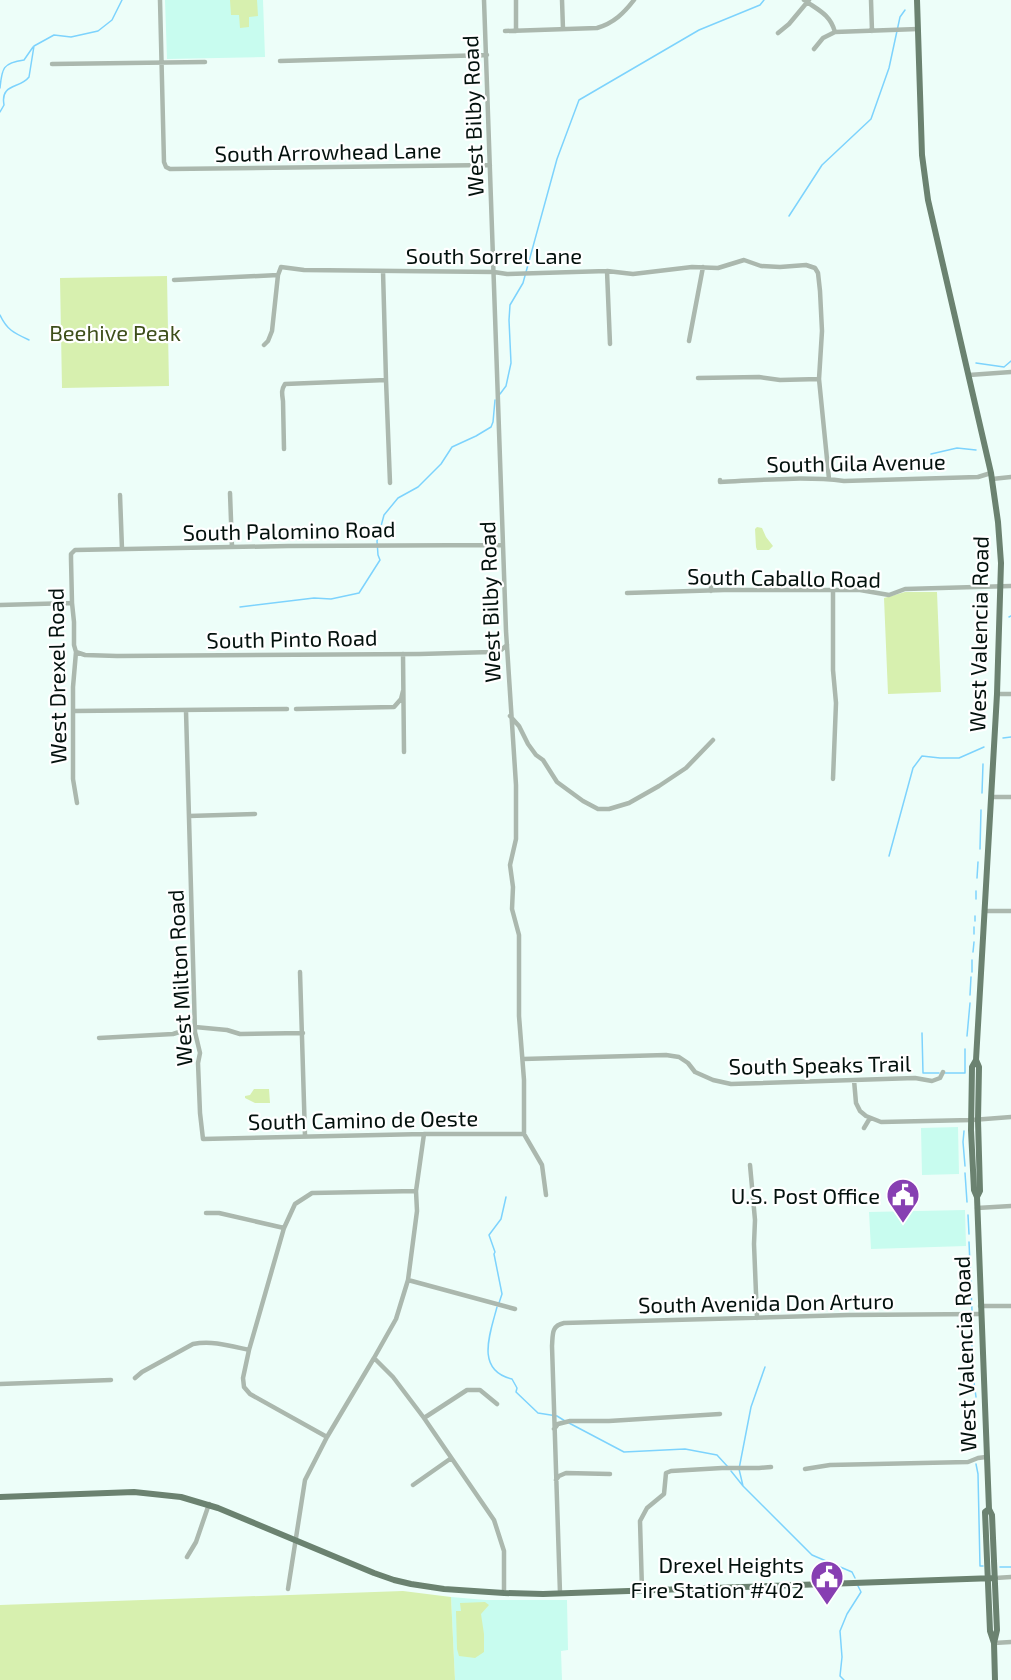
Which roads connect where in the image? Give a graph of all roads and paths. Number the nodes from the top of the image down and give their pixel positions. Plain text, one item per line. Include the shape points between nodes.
1 (160, 0) edge
2 (484, 0) edge
3 (516, 0) edge
4 (562, 0) edge
5 (634, 0) edge
6 (871, 0) edge
7 (916, 0) edge
8 (807, 1) edge
9 (563, 29) junction
10 (918, 29) junction
11 (505, 31) dead end
12 (516, 31) junction
13 (872, 31) junction
14 (835, 32) junction
15 (778, 33) dead end
16 (814, 48) dead end
17 (487, 55) junction
18 (280, 61) dead end
19 (205, 62) dead end
20 (161, 63) junction
21 (52, 64) dead end
22 (490, 165) junction
23 (703, 267) junction
24 (383, 271) junction
25 (607, 271) junction
26 (494, 272) junction
27 (278, 275) junction
28 (174, 280) dead end
29 (689, 341) dead end
30 (610, 344) dead end
31 (264, 345) dead end
32 (1011, 372) edge
33 (969, 375) junction
34 (698, 378) dead end
35 (819, 379) junction
36 (386, 380) junction
37 (284, 449) dead end
38 (992, 476) junction
39 (1011, 477) edge
40 (829, 479) junction
41 (720, 481) dead end
42 (390, 483) dead end
43 (230, 493) dead end
44 (120, 495) dead end
45 (503, 545) junction
46 (232, 547) junction
47 (122, 549) junction
48 (75, 550) joint
49 (711, 581) dead end
50 (1001, 586) junction
51 (1011, 586) edge
52 (711, 591) junction
53 (833, 591) junction
54 (627, 593) dead end
55 (72, 603) junction
56 (0, 605) edge
57 (507, 645) junction
58 (76, 652) junction
59 (404, 654) junction
60 (404, 690) junction
61 (997, 694) junction
62 (1011, 694) edge
63 (287, 709) dead end
64 (296, 709) dead end
65 (73, 711) junction
66 (186, 711) junction
67 (510, 716) junction
68 (713, 740) dead end
69 (405, 752) dead end
70 (832, 779) dead end
71 (992, 797) junction
72 (1011, 797) edge
73 (77, 803) dead end
74 (255, 814) dead end
75 (189, 816) junction
76 (984, 911) junction
77 (1011, 911) edge
78 (300, 972) dead end
79 (195, 1027) junction
80 (303, 1033) junction
81 (99, 1038) dead end
82 (523, 1059) junction
83 (943, 1072) dead end
84 (854, 1080) junction
85 (862, 1113) junction
86 (1011, 1117) edge
87 (858, 1118) dead end
88 (870, 1118) junction
89 (975, 1120) junction
90 (864, 1128) dead end
91 (424, 1134) junction
92 (524, 1134) junction
93 (305, 1136) junction
94 (203, 1138) joint
95 (750, 1165) dead end
96 (416, 1191) junction
97 (546, 1195) dead end
98 (1011, 1206) edge
99 (977, 1208) junction
100 (206, 1214) dead end
101 (284, 1228) junction
102 (408, 1280) junction
103 (1011, 1305) edge
104 (981, 1306) junction
105 (515, 1309) dead end
106 (981, 1314) junction
107 (757, 1318) junction
108 (249, 1350) junction
109 (374, 1358) junction
110 (135, 1378) dead end
111 (111, 1380) dead end
112 (0, 1384) edge
113 (497, 1404) dead end
114 (720, 1414) dead end
115 (424, 1418) junction
116 (554, 1429) junction
117 (327, 1437) junction
118 (986, 1457) junction
119 (450, 1459) junction
120 (771, 1467) dead end
121 (806, 1469) dead end
122 (610, 1474) dead end
123 (556, 1480) junction
124 (413, 1485) dead end
125 (0, 1497) edge
126 (209, 1504) junction
127 (295, 1540) junction
128 (187, 1557) dead end
129 (1011, 1577) edge
130 (991, 1578) junction
131 (288, 1589) dead end
132 (642, 1590) junction
133 (504, 1593) junction
134 (560, 1593) junction
135 (1011, 1642) edge
136 (994, 1643) junction
137 (995, 1680) edge

1 - 20 street
2 - 17 street, West Bilby Road
3 - 12 street
4 - 9 street
5 - 9 street via 608,25
6 - 13 street
7 - 10 main road, West Valencia Road
8 - 14 street via 826,15
8 - 15 street
9 - 12 street
10 - 13 street
10 - 33 main road, West Valencia Road via 928,200
11 - 12 street
13 - 14 street
14 - 16 street
17 - 18 street
17 - 22 street, West Bilby Road
19 - 20 street
20 - 21 street
20 - 22 street, South Arrowhead Lane via 164,162 170,169
22 - 26 street, West Bilby Road
23 - 25 street, South Sorrel Lane via 633,274
23 - 29 street
23 - 35 street, South Sorrel Lane via 725,267 744,260 762,266 814,268 819,279 822,325
24 - 26 street, South Sorrel Lane
24 - 27 street, South Sorrel Lane via 281,267
24 - 36 street
25 - 26 street, South Sorrel Lane
25 - 30 street
26 - 45 street, West Bilby Road
27 - 28 street, South Sorrel Lane
27 - 31 street via 272,331
32 - 33 street
33 - 38 main road, West Valencia Road
34 - 35 street
35 - 40 street
36 - 37 street via 285,384
36 - 42 street
38 - 39 street, South Gila Avenue
38 - 40 street, South Gila Avenue
38 - 50 main road, West Valencia Road
40 - 41 street, South Gila Avenue
43 - 46 street
44 - 47 street
45 - 46 street, South Palomino Road
45 - 57 street, West Bilby Road
46 - 47 street, South Palomino Road
47 - 48 street, South Palomino Road
48 - 55 street, West Drexel Road via 71,555
49 - 52 street
50 - 51 street, South Caballo Road
50 - 53 street, South Caballo Road via 905,589 889,595
50 - 61 main road, West Valencia Road
52 - 53 street, South Caballo Road
52 - 54 street, South Caballo Road
53 - 70 street via 836,703
55 - 56 street
55 - 58 street, West Drexel Road
57 - 59 street, South Pinto Road via 491,652
57 - 67 street, West Bilby Road
58 - 59 street, South Pinto Road via 117,656
58 - 65 street, West Drexel Road
59 - 60 street
60 - 64 street via 394,708
60 - 69 street
61 - 62 street
61 - 71 main road, West Valencia Road
63 - 66 street
65 - 66 street
65 - 73 street, West Drexel Road
66 - 75 street, West Milton Road
67 - 68 street via 557,782 598,808 629,803 659,786 686,768
67 - 82 street, West Bilby Road via 516,785 516,839 510,865 512,909 519,935
71 - 72 street
71 - 76 main road, West Valencia Road
74 - 75 street
75 - 79 street, West Milton Road
76 - 77 street
76 - 89 main road, West Valencia Road
78 - 80 street
79 - 80 street via 240,1034
79 - 81 street via 173,1034
79 - 94 street, West Milton Road via 200,1053
80 - 93 street
82 - 84 street, South Speaks Trail via 666,1055 679,1057 695,1072 731,1084
82 - 92 street, West Bilby Road
83 - 84 street, South Speaks Trail via 932,1081
84 - 85 street via 856,1103
85 - 87 street
85 - 88 street
86 - 89 street
88 - 89 street via 881,1122
88 - 90 street
89 - 99 main road, West Valencia Road via 980,1191
91 - 92 street, South Camino de Oeste
91 - 93 street, South Camino de Oeste
91 - 96 street
92 - 97 street, West Bilby Road via 542,1166
93 - 94 street, South Camino de Oeste
95 - 107 street
96 - 101 street via 312,1193 295,1204
96 - 102 street
98 - 99 street
99 - 104 main road, West Valencia Road
100 - 101 street via 219,1213
101 - 108 street
102 - 105 street
102 - 109 street via 396,1319
103 - 104 street
104 - 106 main road, West Valencia Road
106 - 107 street, South Avenida Don Arturo
106 - 118 main road, West Valencia Road
107 - 116 street, South Avenida Don Arturo via 564,1323 554,1328
108 - 110 street via 201,1342
108 - 117 street via 243,1378 250,1394
109 - 115 street
109 - 117 street
111 - 112 street
113 - 115 street via 480,1390 467,1389
114 - 116 street via 570,1421
115 - 119 street
116 - 123 street
117 - 127 street via 305,1480
118 - 121 street via 968,1462
118 - 130 main road, West Valencia Road via 992,1515
119 - 124 street
119 - 133 street via 494,1520 504,1551
120 - 132 street via 666,1473 664,1494 647,1508 640,1521
122 - 123 street via 566,1473
123 - 134 street
125 - 126 main road via 139,1492
126 - 127 main road
126 - 128 street
127 - 131 street
127 - 133 main road via 411,1584
129 - 130 street
130 - 132 main road
130 - 136 main road, West Valencia Road via 990,1631
132 - 134 main road
133 - 134 main road
135 - 136 street
136 - 137 main road, West Valencia Road

